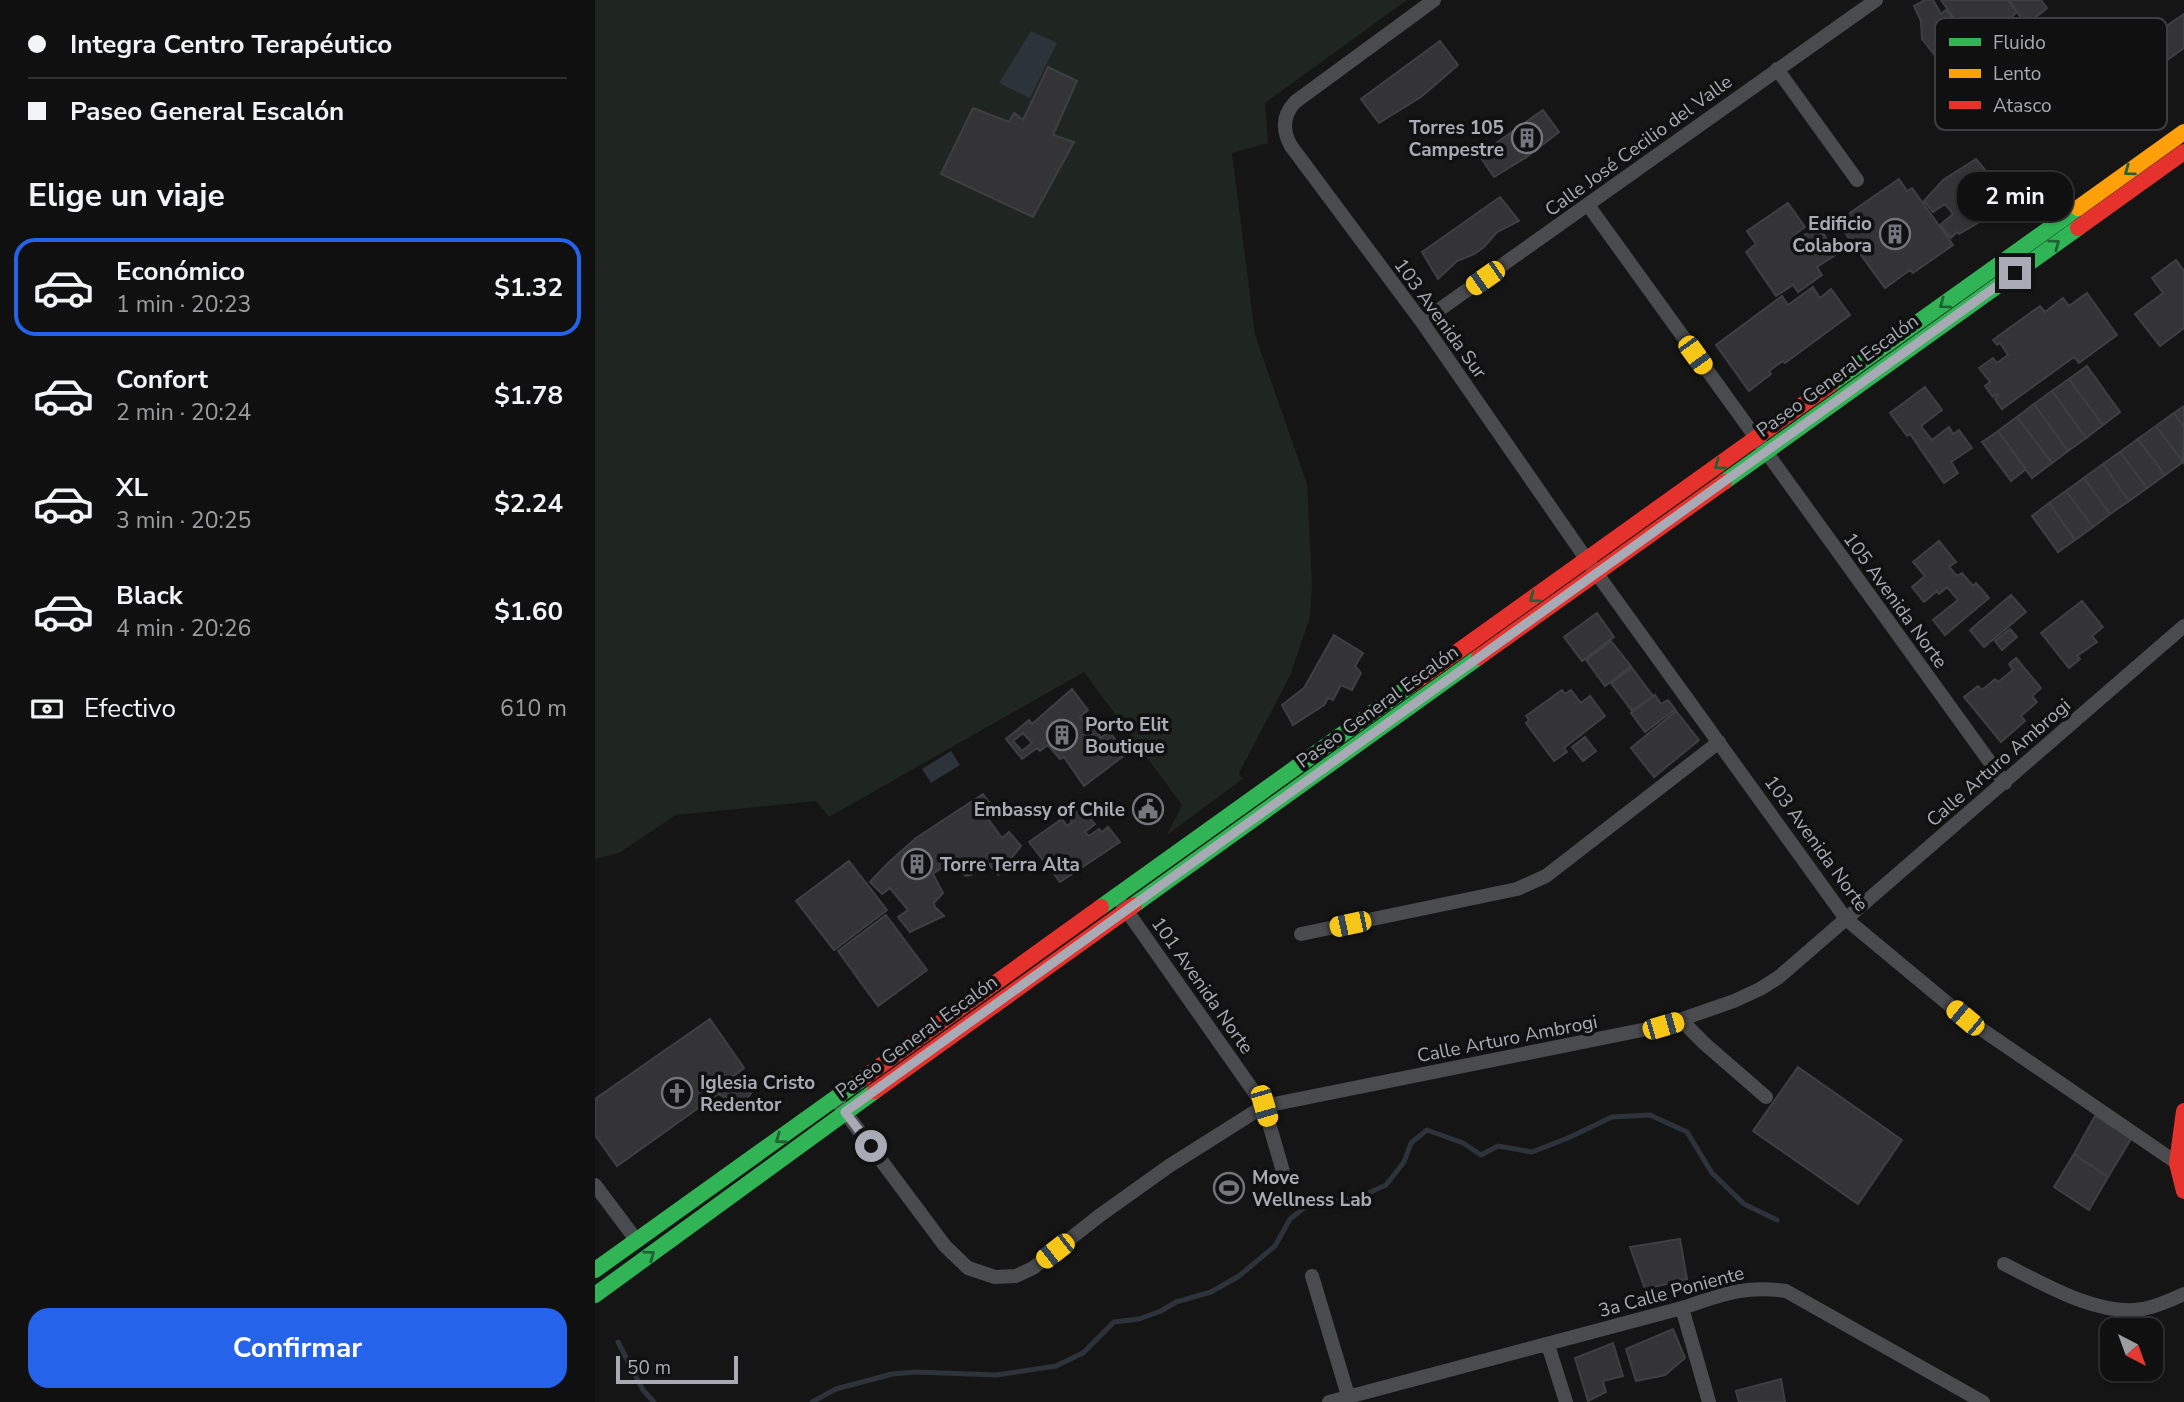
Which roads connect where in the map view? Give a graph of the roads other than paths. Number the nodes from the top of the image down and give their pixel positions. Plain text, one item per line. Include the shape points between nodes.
1 (1434, 0) edge
2 (1876, 0) edge
3 (1777, 69) junction
4 (2184, 132) edge
5 (2184, 152) edge
6 (1857, 180) dead end
7 (1588, 205) junction
8 (1422, 322) junction
9 (1761, 445) junction
10 (1592, 567) junction
11 (2184, 625) edge
12 (1719, 742) junction
13 (2005, 783) junction
14 (1117, 897) junction
15 (1128, 911) junction
16 (1846, 919) junction
17 (1301, 934) dead end
18 (1682, 1021) junction
19 (1766, 1097) dead end
20 (840, 1106) junction
21 (1264, 1106) junction
22 (2184, 1111) edge
23 (2177, 1163) junction
24 (1284, 1175) dead end
25 (595, 1185) edge
26 (2184, 1191) edge
27 (637, 1241) junction
28 (2004, 1264) dead end
29 (595, 1270) edge
30 (1312, 1276) dead end
31 (2184, 1294) edge
32 (595, 1295) edge
33 (1682, 1308) junction
34 (1548, 1345) junction
35 (1349, 1399) edge
36 (1329, 1402) edge
37 (1566, 1402) edge
38 (1709, 1402) edge
39 (1983, 1402) edge

1 - 8 street, 103 Avenida Sur via 1300,98 1285,118 1291,146
2 - 3 street, Calle José Cecilio del Valle
3 - 6 street
3 - 7 street, Calle José Cecilio del Valle
4 -> 9 street, Paseo General Escalón
9 -> 5 street, Paseo General Escalón
7 - 8 street, Calle José Cecilio del Valle
7 - 9 street, 105 Avenida Norte
8 - 10 street, 103 Avenida Sur
9 - 10 street, Paseo General Escalón
9 - 13 street, 105 Avenida Norte
10 - 12 street, 103 Avenida Norte
10 -> 14 street, Paseo General Escalón
10 - 15 street, Paseo General Escalón
11 - 13 street, Calle Arturo Ambrogi
12 - 16 street, 103 Avenida Norte
12 - 17 street via 1533,883
13 - 16 street, Calle Arturo Ambrogi
14 - 15 street, 101 Avenida Norte
14 - 20 street, Paseo General Escalón
15 - 20 street, Paseo General Escalón
15 - 21 street, 101 Avenida Norte
16 - 18 street, Calle Arturo Ambrogi via 1760,989
16 - 23 street, 103 Avenida Norte via 1965,1018
18 - 19 street
18 - 21 street, Calle Arturo Ambrogi
20 - 21 street, Calle Arturo Ambrogi via 945,1247 968,1268 995,1277 1016,1276 1033,1268 1169,1166
20 -> 27 street, Paseo General Escalón
32 -> 20 street, Paseo General Escalón
21 - 24 street, 101 Avenida Norte
22 - 23 street
23 - 26 street
25 - 27 street
27 - 29 street, Paseo General Escalón
28 - 31 street via 2067,1297 2123,1309 2140,1310
30 - 35 street
33 - 34 street, 3a Calle Poniente
33 - 38 street
33 - 39 street, 3a Calle Poniente via 1734,1291 1761,1287 1786,1291
34 - 35 street, 3a Calle Poniente
34 - 37 street
35 - 36 street, 3a Calle Poniente

